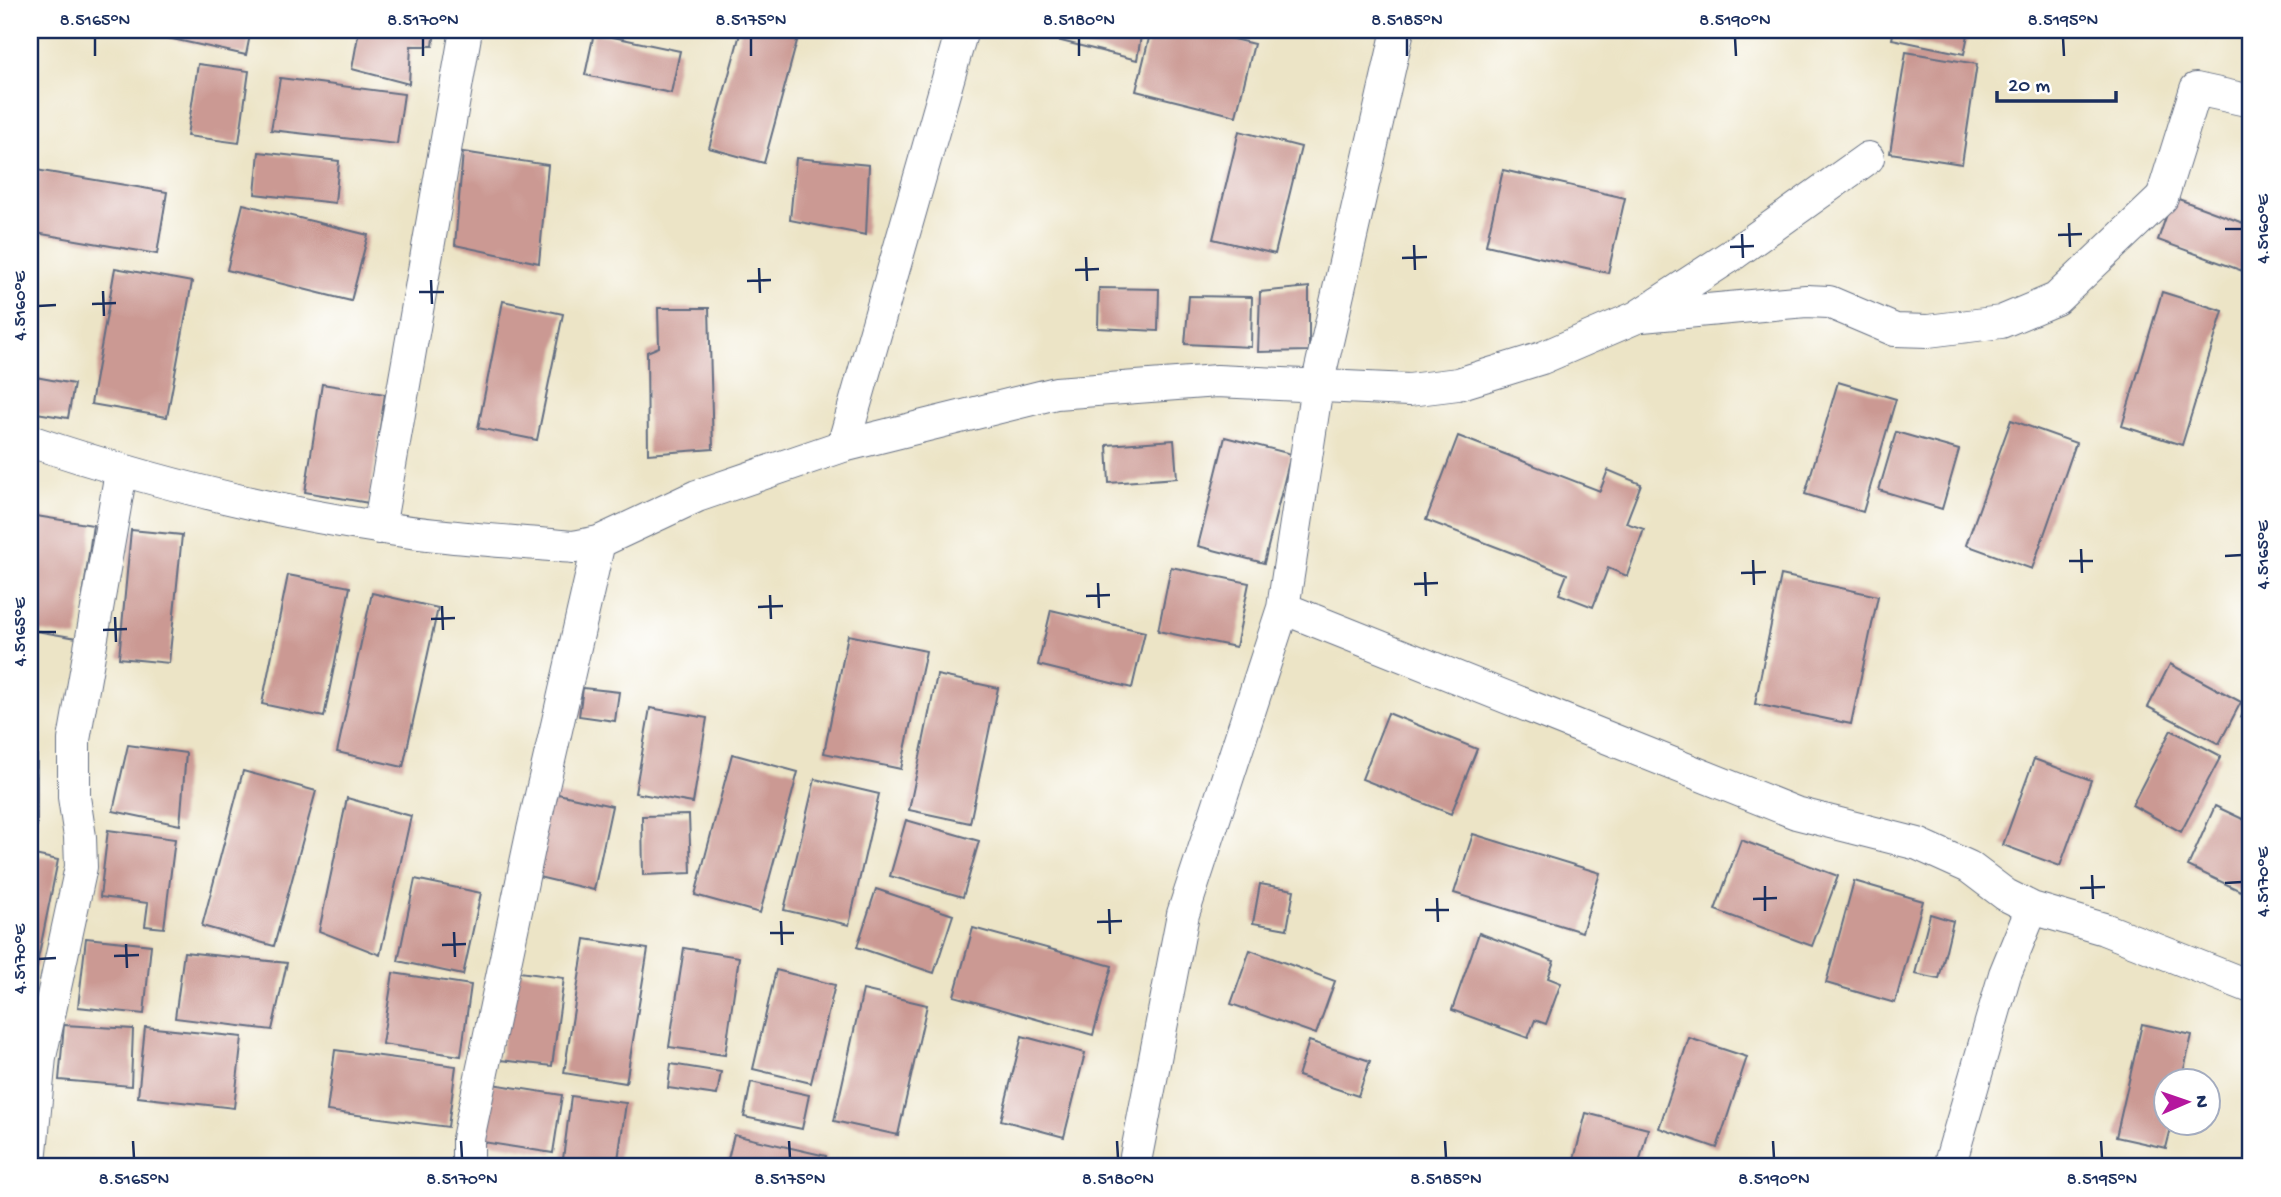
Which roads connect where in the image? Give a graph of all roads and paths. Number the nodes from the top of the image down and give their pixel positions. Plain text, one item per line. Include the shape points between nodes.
1 (466, 30) edge
2 (962, 30) edge
3 (1398, 30) edge
4 (2251, 101) edge
5 (1868, 158) dead end
6 (1637, 317) junction
7 (1317, 386) junction
8 (30, 442) edge
9 (843, 446) junction
10 (121, 472) junction
11 (379, 528) junction
12 (599, 542) junction
13 (1283, 608) junction
14 (2032, 908) junction
15 (2251, 987) edge
16 (30, 1162) edge
17 (468, 1167) edge
18 (1134, 1167) edge
19 (1949, 1167) edge

1 - 11 street
2 - 9 street
3 - 7 street
4 - 6 street via 2196,89 2162,198 2056,299 2001,322 1895,330 1829,302 1806,301
5 - 6 street
6 - 7 street via 1542,358 1458,384 1409,390
7 - 9 street via 1217,382 1056,393
7 - 13 street
8 - 10 street
9 - 12 street via 697,496
10 - 11 street via 238,501
10 - 16 street via 74,740 81,867 40,1058
11 - 12 street via 574,547
12 - 17 street via 505,958 468,1139
13 - 14 street via 1796,813 1918,844 1969,867
13 - 18 street via 1184,914
14 - 15 street via 2104,929
14 - 19 street via 2005,975

